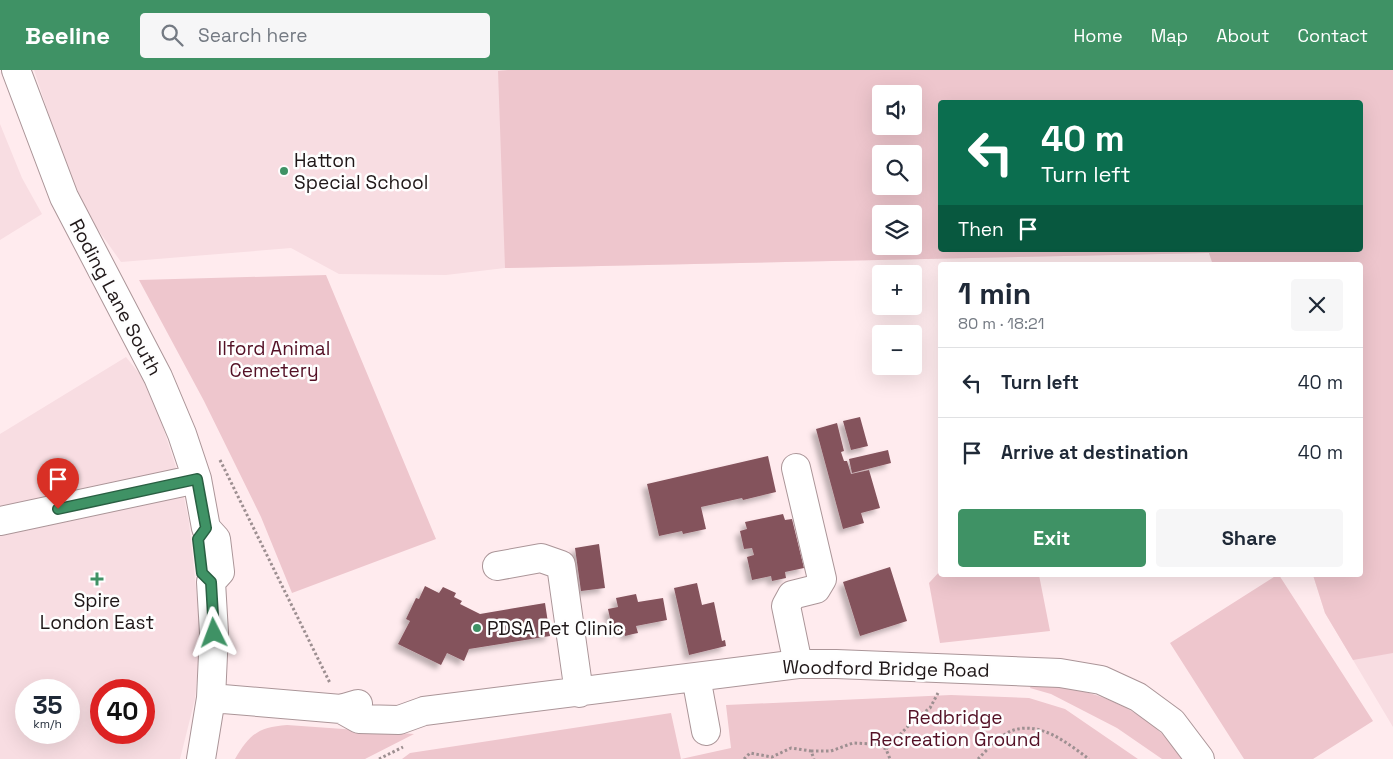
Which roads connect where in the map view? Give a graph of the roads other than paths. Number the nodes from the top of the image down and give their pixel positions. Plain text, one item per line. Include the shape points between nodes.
1 (16, 70) edge
2 (796, 468) dead end
3 (197, 479) junction
4 (0, 522) edge
5 (496, 566) dead end
6 (798, 664) junction
7 (696, 677) junction
8 (579, 693) junction
9 (211, 698) junction
10 (706, 731) dead end
11 (201, 759) edge
12 (1200, 759) edge

1 - 3 street, Roding Lane South via 64,197 158,377
2 - 6 street via 822,579 816,589 792,595 786,606
3 - 4 street
3 - 9 street, Roding Lane South via 202,534 216,539
5 - 8 street via 541,558 560,565
6 - 7 street, Woodford Bridge Road
6 - 12 street, Woodford Bridge Road via 1060,673 1101,680 1138,697 1172,722
7 - 8 street, Woodford Bridge Road
7 - 10 street
8 - 9 street, Woodford Bridge Road via 413,708 362,703 344,712
9 - 11 street, Roding Lane South

